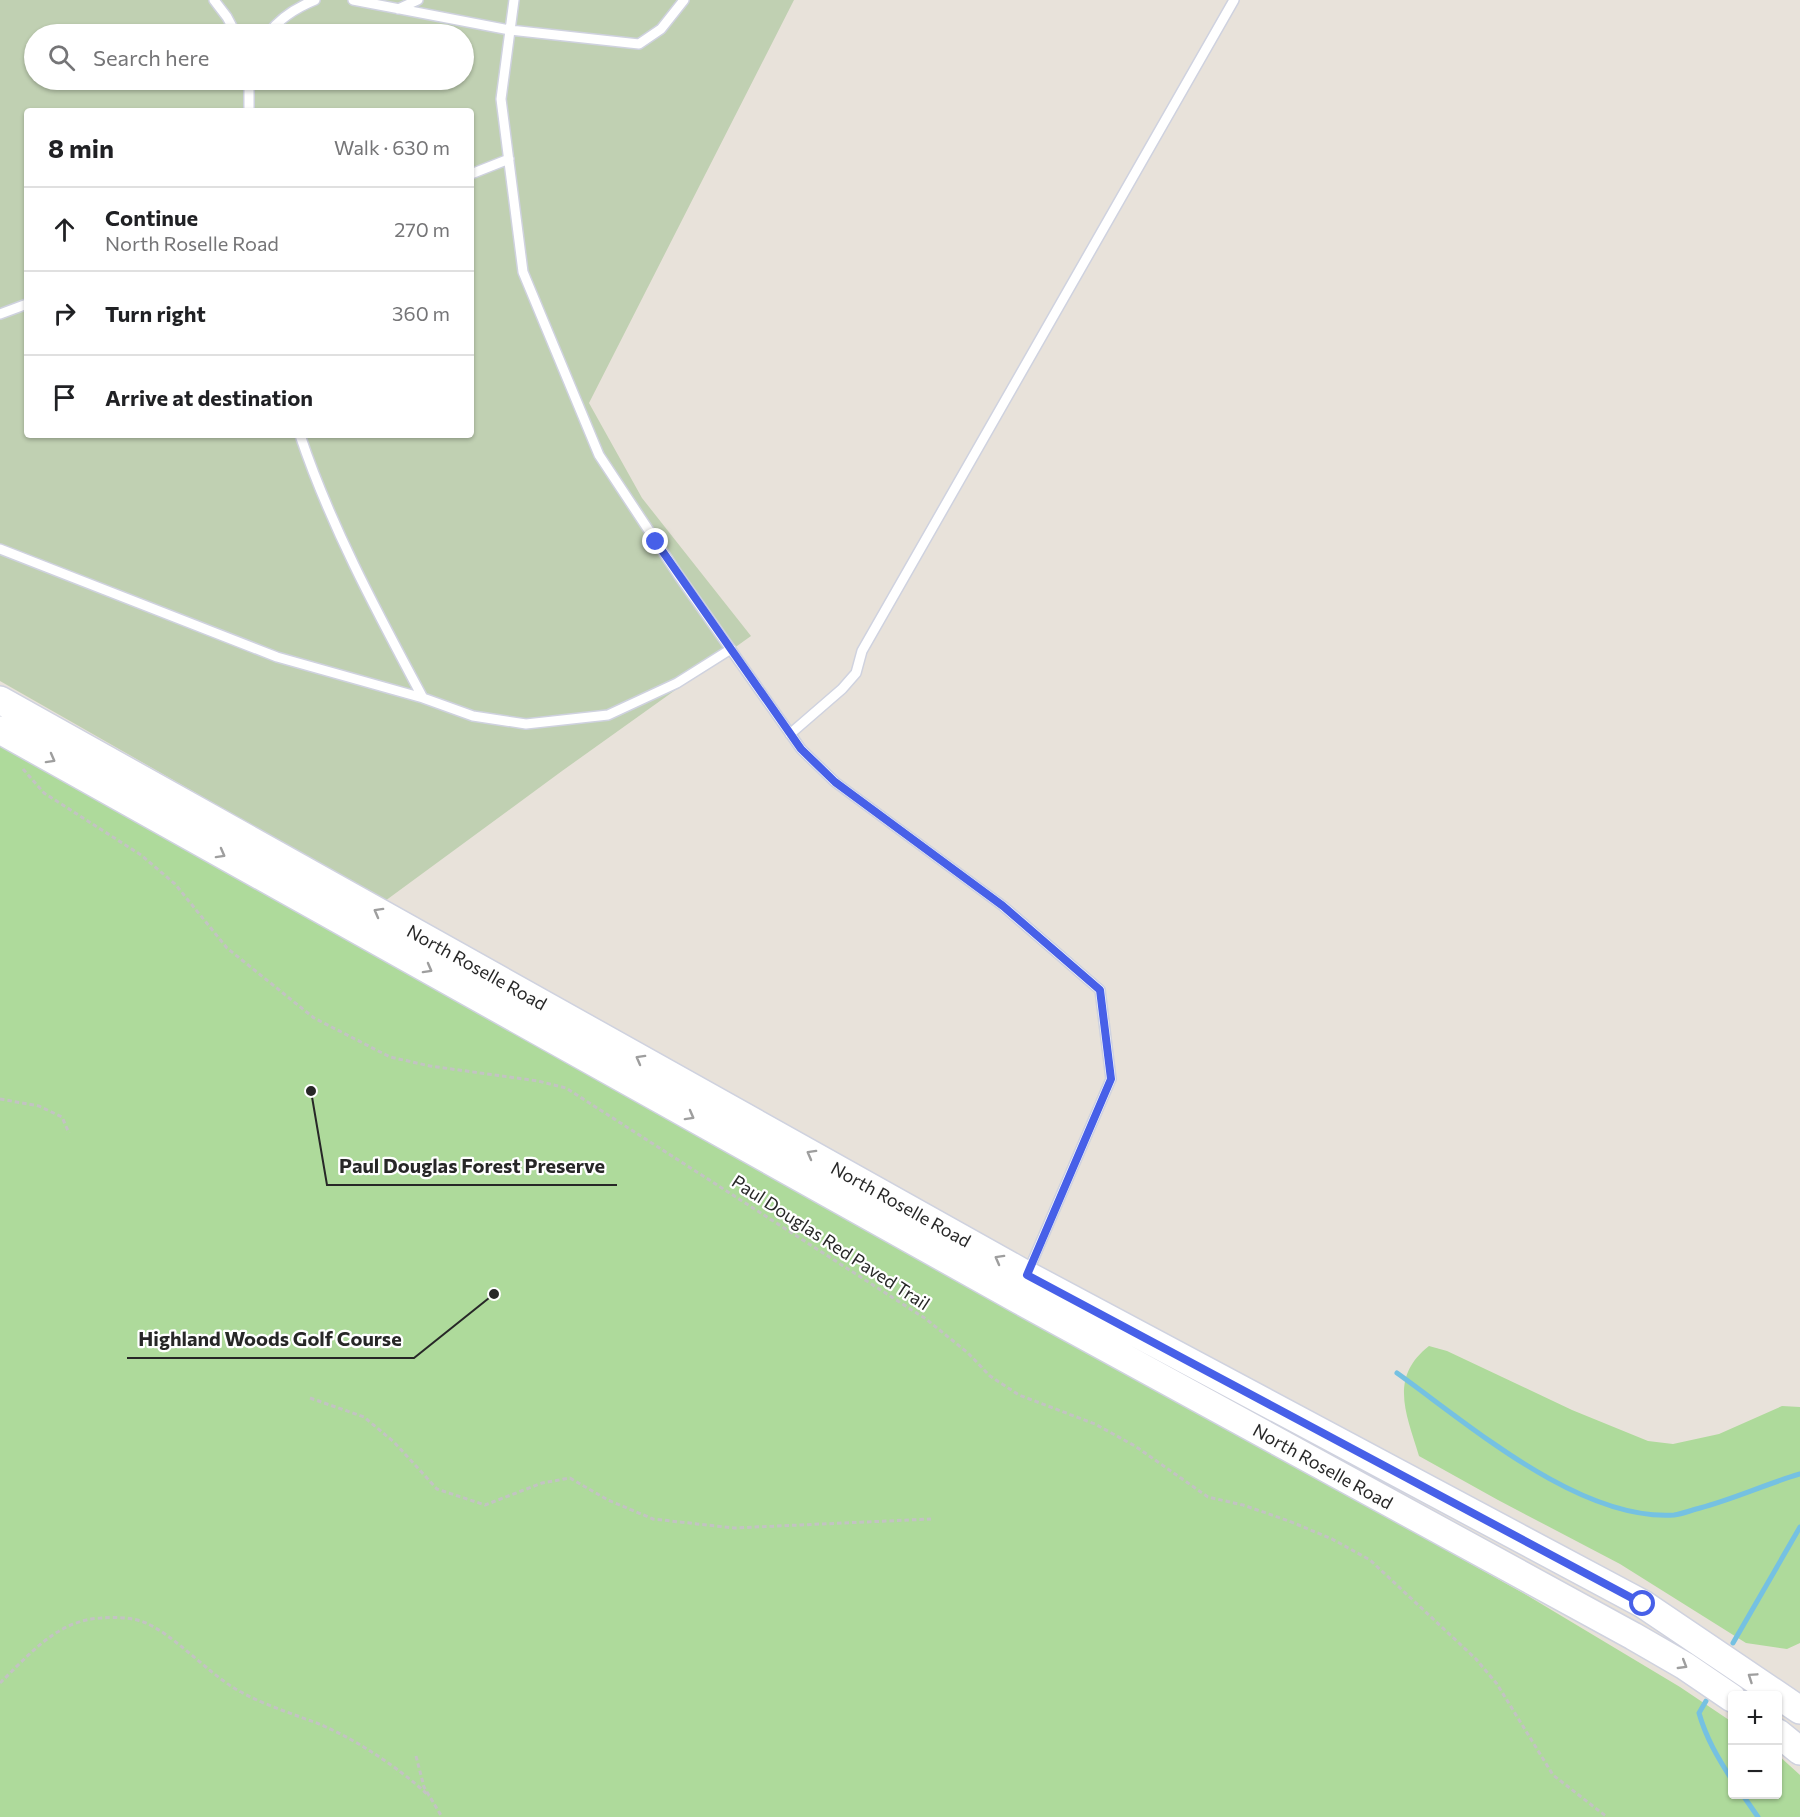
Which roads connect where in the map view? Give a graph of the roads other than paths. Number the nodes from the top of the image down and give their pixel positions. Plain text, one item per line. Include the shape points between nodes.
1 (214, 0) edge
2 (315, 0) edge
3 (354, 0) edge
4 (418, 0) edge
5 (514, 0) edge
6 (684, 0) edge
7 (1234, 0) edge
8 (398, 9) junction
9 (231, 24) edge
10 (277, 24) edge
11 (510, 30) junction
12 (249, 90) edge
13 (249, 108) edge
14 (509, 159) junction
15 (474, 173) edge
16 (24, 305) edge
17 (0, 314) edge
18 (301, 438) edge
19 (0, 549) edge
20 (731, 649) junction
21 (423, 698) junction
22 (0, 700) edge
23 (0, 730) edge
24 (790, 734) junction
25 (1027, 1275) junction
26 (1728, 1695) edge
27 (1800, 1710) edge
28 (1782, 1736) edge
29 (1800, 1752) edge

1 - 9 lane
2 - 10 lane
3 - 8 lane
4 - 8 lane
5 - 11 lane
6 - 11 lane via 661,29 639,44
7 - 24 lane via 862,651 856,673
8 - 11 lane
11 - 14 lane via 501,99
12 - 13 lane
14 - 15 lane
14 - 20 lane via 524,272 599,455
16 - 17 lane
18 - 21 lane via 353,565
19 - 21 lane via 277,657
20 - 21 lane via 677,683 608,715 526,724 473,716
20 - 24 lane
25 -> 22 main road, North Roselle Road
23 -> 26 main road, North Roselle Road via 1009,1294 1633,1636
24 - 25 lane via 835,782 1003,906 1100,990 1111,1079
27 -> 25 main road, North Roselle Road via 1643,1604
28 - 29 main road

